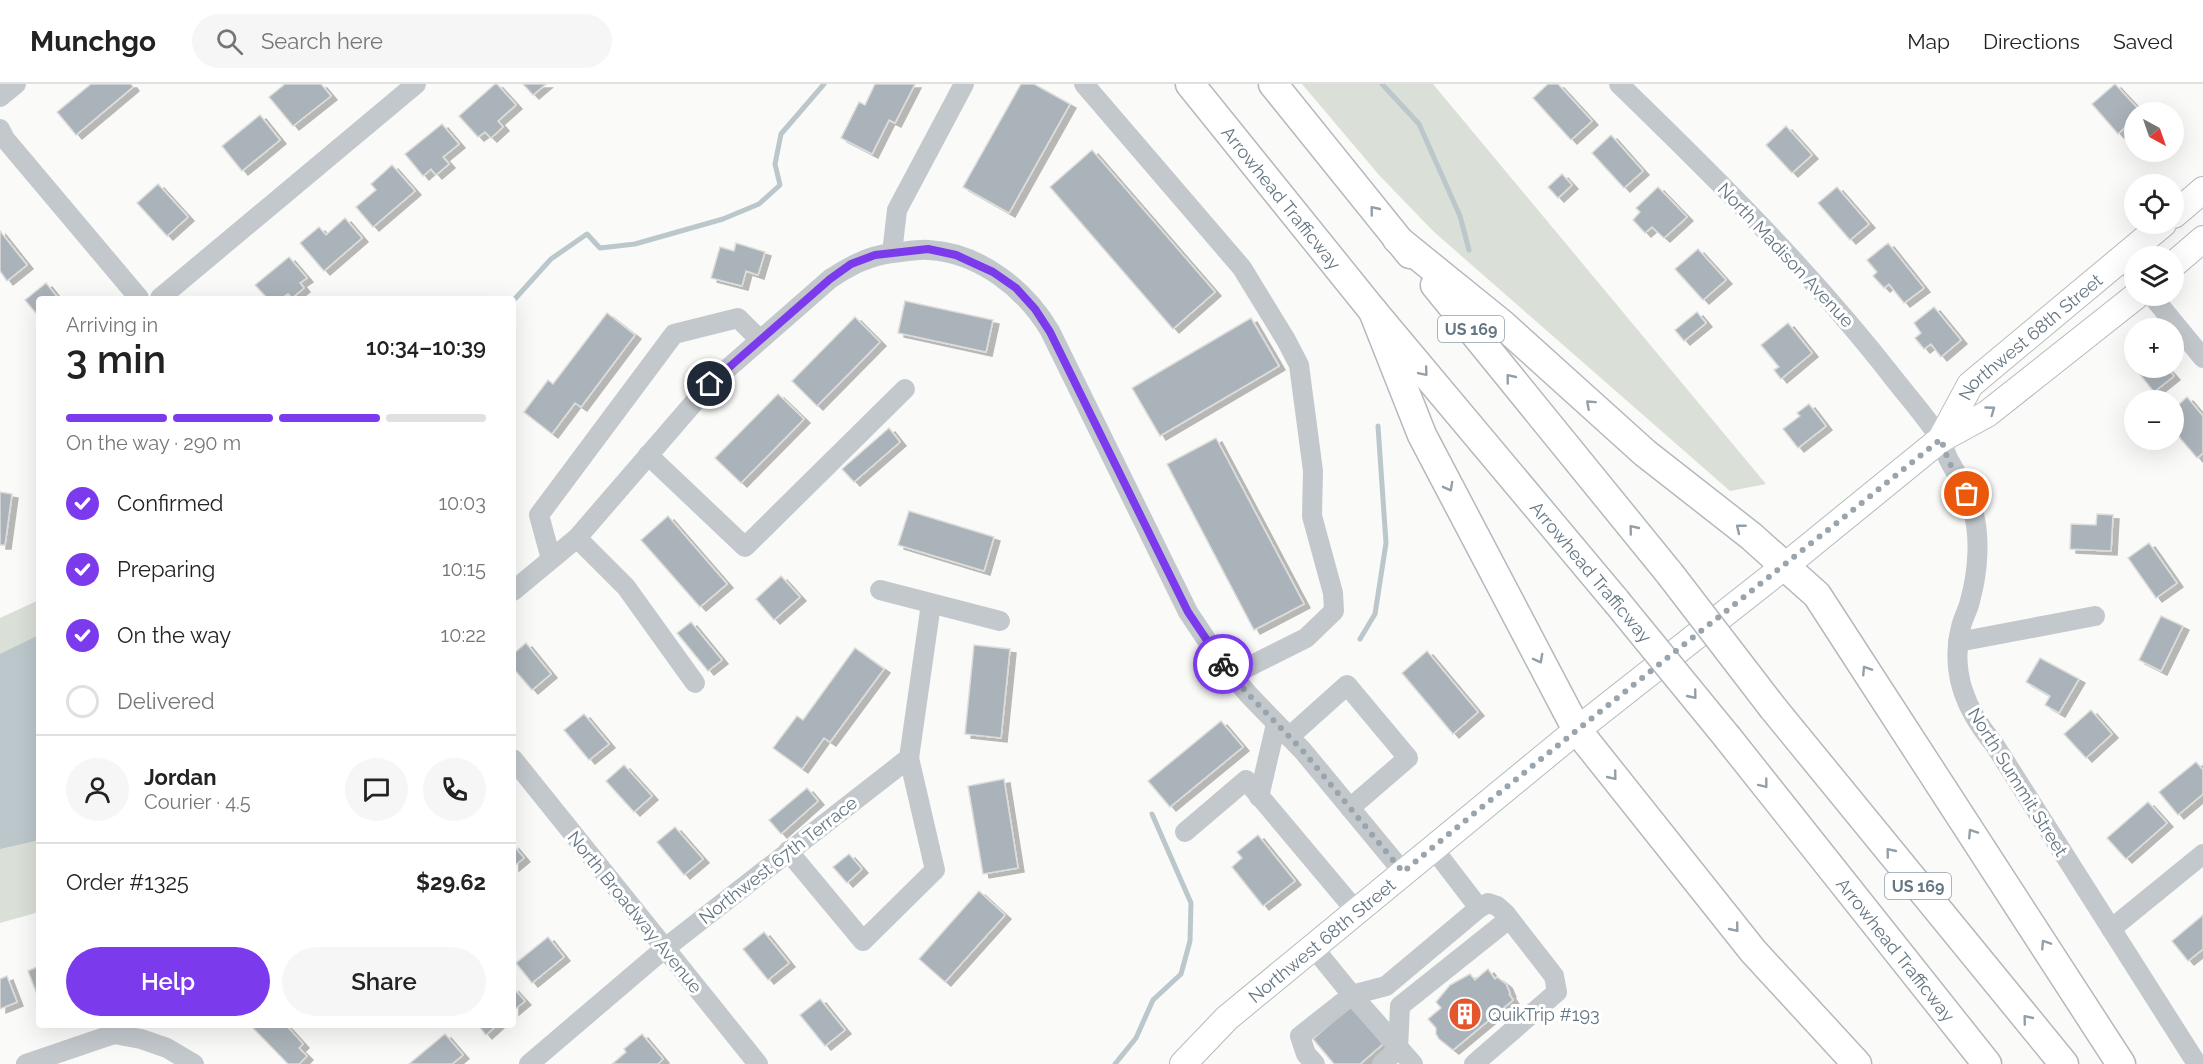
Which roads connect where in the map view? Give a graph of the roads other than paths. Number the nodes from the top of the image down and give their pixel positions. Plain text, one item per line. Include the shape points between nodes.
1 (16, 84) edge
2 (416, 84) edge
3 (964, 84) edge
4 (1084, 84) edge
5 (1191, 84) edge
6 (1273, 84) edge
7 (1619, 84) edge
8 (0, 97) edge
9 (0, 129) edge
10 (2203, 190) edge
11 (2184, 206) edge
12 (2155, 234) edge
13 (1397, 239) junction
14 (2203, 239) edge
15 (2145, 246) edge
16 (892, 253) junction
17 (2184, 255) edge
18 (2124, 269) edge
19 (137, 296) edge
20 (162, 296) edge
21 (2124, 306) edge
22 (2160, 306) edge
23 (1373, 311) junction
24 (760, 340) junction
25 (2203, 358) edge
26 (905, 389) dead end
27 (1941, 439) junction
28 (648, 454) junction
29 (577, 538) junction
30 (551, 559) junction
31 (1785, 566) junction
32 (516, 588) edge
33 (880, 590) dead end
34 (931, 604) junction
35 (2095, 616) dead end
36 (1000, 621) dead end
37 (1958, 642) junction
38 (1232, 675) junction
39 (695, 683) dead end
40 (1283, 730) junction
41 (1576, 730) junction
42 (909, 758) junction
43 (516, 763) edge
44 (1259, 797) junction
45 (1350, 808) junction
46 (1185, 832) dead end
47 (1433, 848) junction
48 (788, 851) junction
49 (2203, 854) edge
50 (1403, 872) junction
51 (1479, 908) junction
52 (1356, 911) junction
53 (1509, 920) junction
54 (2111, 929) junction
55 (1313, 947) junction
56 (664, 949) junction
57 (1352, 995) junction
58 (1398, 1049) junction
59 (26, 1064) edge
60 (194, 1064) edge
61 (529, 1064) edge
62 (758, 1064) edge
63 (1183, 1064) edge
64 (1315, 1064) edge
65 (1382, 1064) edge
66 (1413, 1064) edge
67 (1474, 1064) edge
68 (1857, 1064) edge
69 (1986, 1064) edge
70 (2064, 1064) edge
71 (2121, 1064) edge
72 (2197, 1064) edge

1 - 8 street
2 - 20 street
3 - 16 street via 897,210
4 - 38 street via 1242,268 1299,365 1313,471 1312,516 1333,593 1334,611 1306,638
5 - 23 highway, Arrowhead Trafficway / US 169
13 -> 6 highway, US 169
7 - 27 street, North Madison Avenue via 1779,245 1872,351
9 - 19 street
10 - 11 main road
12 - 15 main road, Northwest 68th Street
31 -> 13 highway via 1644,453 1502,324
70 -> 13 highway, US 169, bridge
14 - 17 main road
16 - 24 street via 851,264
16 - 38 street via 928,249 969,259 1016,288 1032,305 1050,332 1188,612
18 - 27 main road, Northwest 68th Street via 1970,385
27 -> 21 main road, Northwest 68th Street via 1987,414
22 - 25 street
23 -> 41 highway via 1422,435
23 -> 69 highway, Arrowhead Trafficway / US 169, bridge via 1728,738
24 - 28 street via 710,384
24 - 30 street via 738,318 674,334 539,515
26 - 28 street via 745,547
27 - 31 main road, Northwest 68th Street
27 - 37 street, North Summit Street via 1972,505 1979,543 1970,600
28 - 29 street
29 - 30 street
29 - 39 street via 626,587
30 - 32 street
31 - 41 main road, Northwest 68th Street
71 -> 31 highway via 1817,595
33 - 34 street
34 - 36 street
34 - 42 street
35 - 37 street
37 - 54 street, North Summit Street via 1957,664 1971,714
38 - 40 street
40 - 44 street
40 - 45 street
40 - 45 street via 1347,685 1408,758
41 - 47 main road, Northwest 68th Street
41 -> 68 highway via 1753,951
42 - 48 street, Northwest 67th Terrace
42 - 48 street via 935,870 863,941
43 - 56 street, North Broadway Avenue
44 - 46 street via 1246,780
44 - 52 street
45 - 50 street
47 - 50 main road, Northwest 68th Street
47 - 51 street
48 - 56 street, Northwest 67th Terrace
49 - 54 street
50 - 52 main road, Northwest 68th Street
51 - 53 street via 1488,903 1497,906
51 - 57 street via 1386,986
52 - 55 main road, Northwest 68th Street
53 - 58 street via 1400,1006
53 - 67 street via 1554,976 1557,993
54 - 72 street, North Summit Street
55 - 57 street
55 - 63 main road, Northwest 68th Street via 1227,1018
56 - 61 street, Northwest 67th Terrace
56 - 62 street, North Broadway Avenue
57 - 58 street
57 - 64 street via 1300,1036 1306,1054
58 - 65 street
58 - 66 street
59 - 60 street via 114,1034 167,1048

